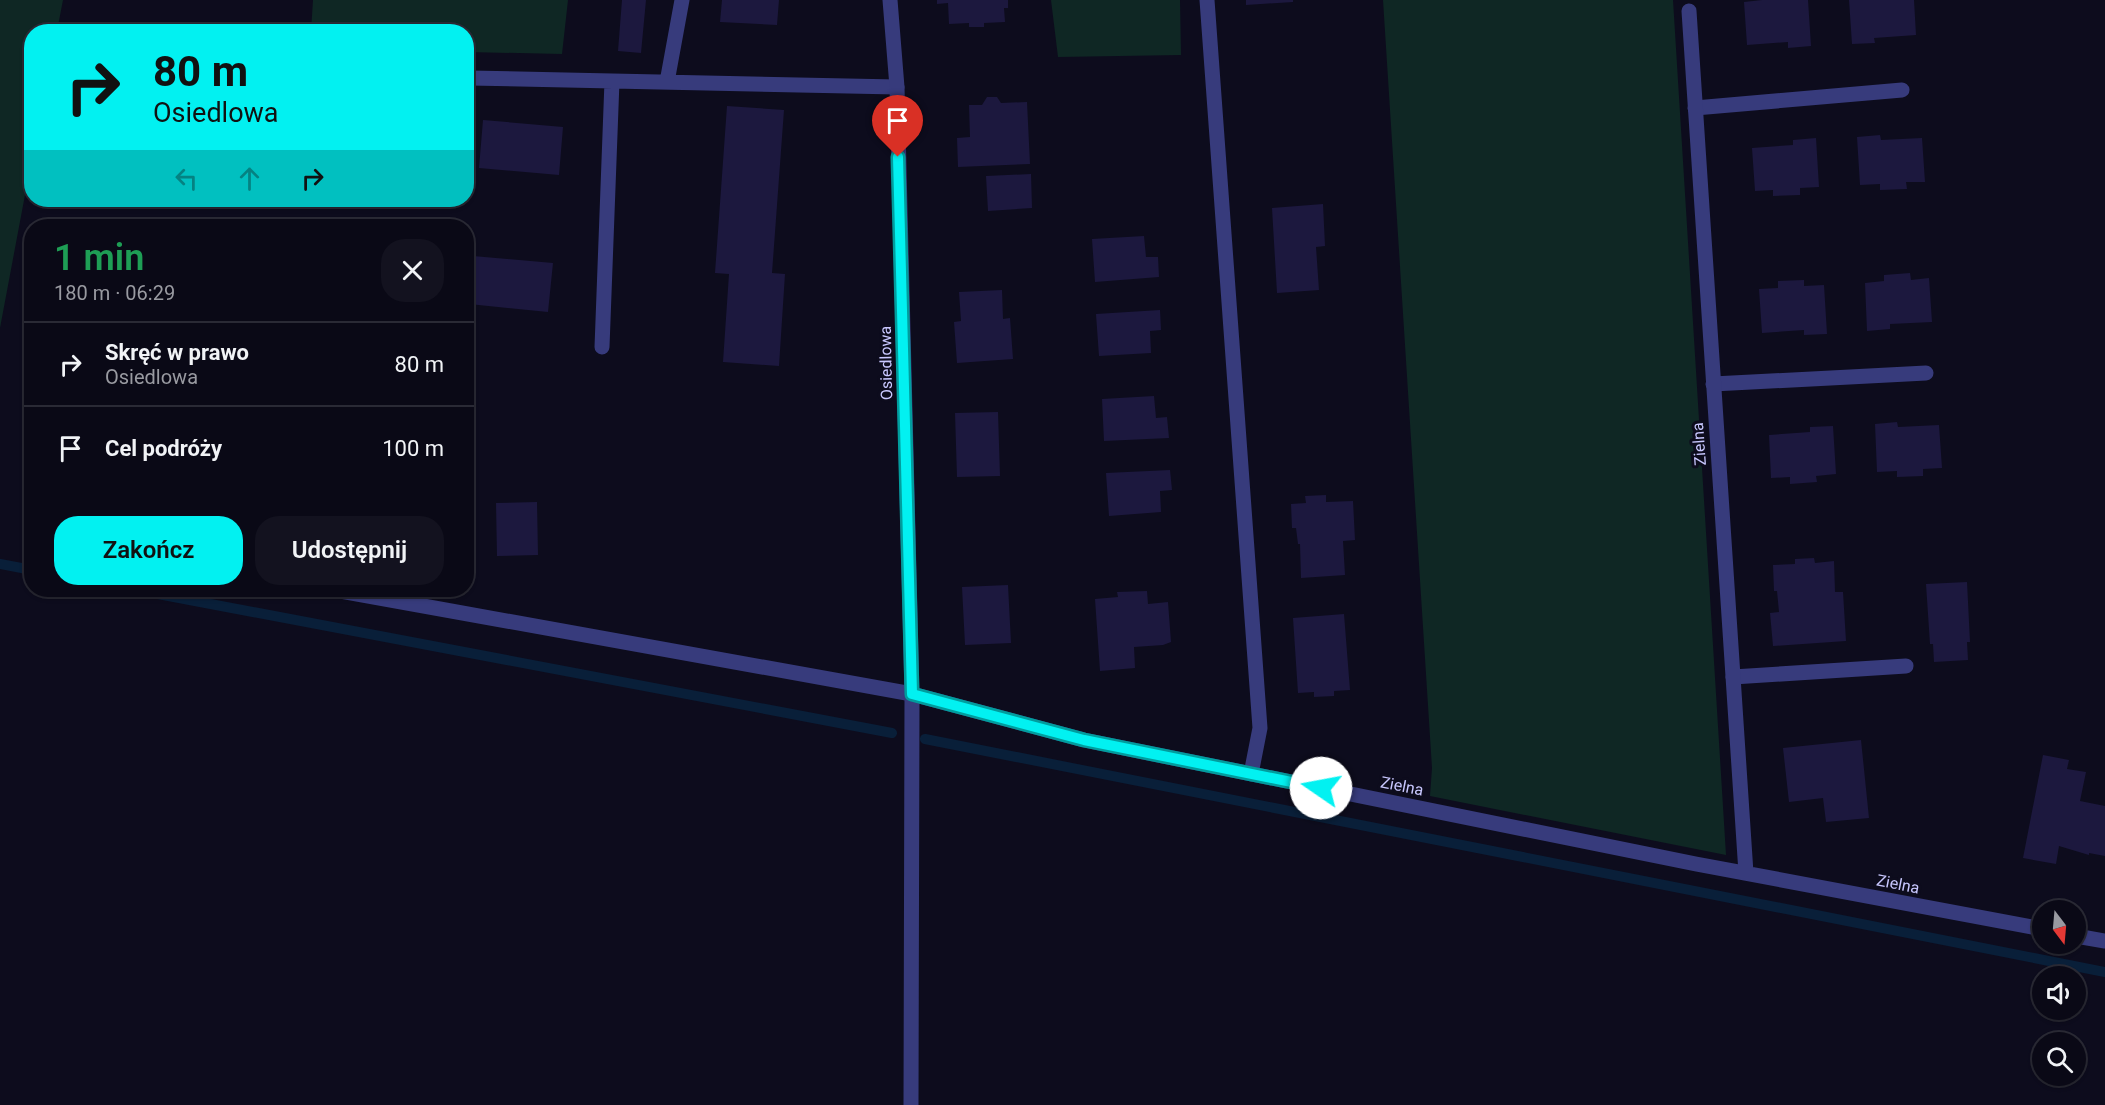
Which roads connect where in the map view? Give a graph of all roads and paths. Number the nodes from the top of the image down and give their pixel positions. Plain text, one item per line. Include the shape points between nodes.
1 (682, 0) edge
2 (891, 0) edge
3 (1207, 0) edge
4 (1689, 11) dead end
5 (474, 78) edge
6 (612, 81) junction
7 (667, 82) junction
8 (897, 87) junction
9 (1902, 90) dead end
10 (1695, 108) junction
11 (602, 347) dead end
12 (1926, 373) dead end
13 (1713, 384) junction
14 (374, 597) edge
15 (1906, 666) dead end
16 (1733, 677) junction
17 (912, 694) junction
18 (1251, 774) junction
19 (1746, 873) junction
20 (2032, 928) edge
21 (2086, 938) edge
22 (2105, 941) edge
23 (911, 1105) edge

1 - 7 street
2 - 8 street, Osiedlowa
3 - 18 street via 1260,728
4 - 10 street, Zielna
5 - 6 street
6 - 7 street
6 - 11 street
7 - 8 street
8 - 17 street, Osiedlowa
9 - 10 street
10 - 13 street, Zielna
12 - 13 street
13 - 16 street, Zielna
14 - 17 street, Zielna
15 - 16 street
16 - 19 street, Zielna
17 - 18 street, Zielna via 1084,740
17 - 23 street, Osiedlowa
18 - 19 street, Zielna
19 - 20 street, Zielna
21 - 22 street

